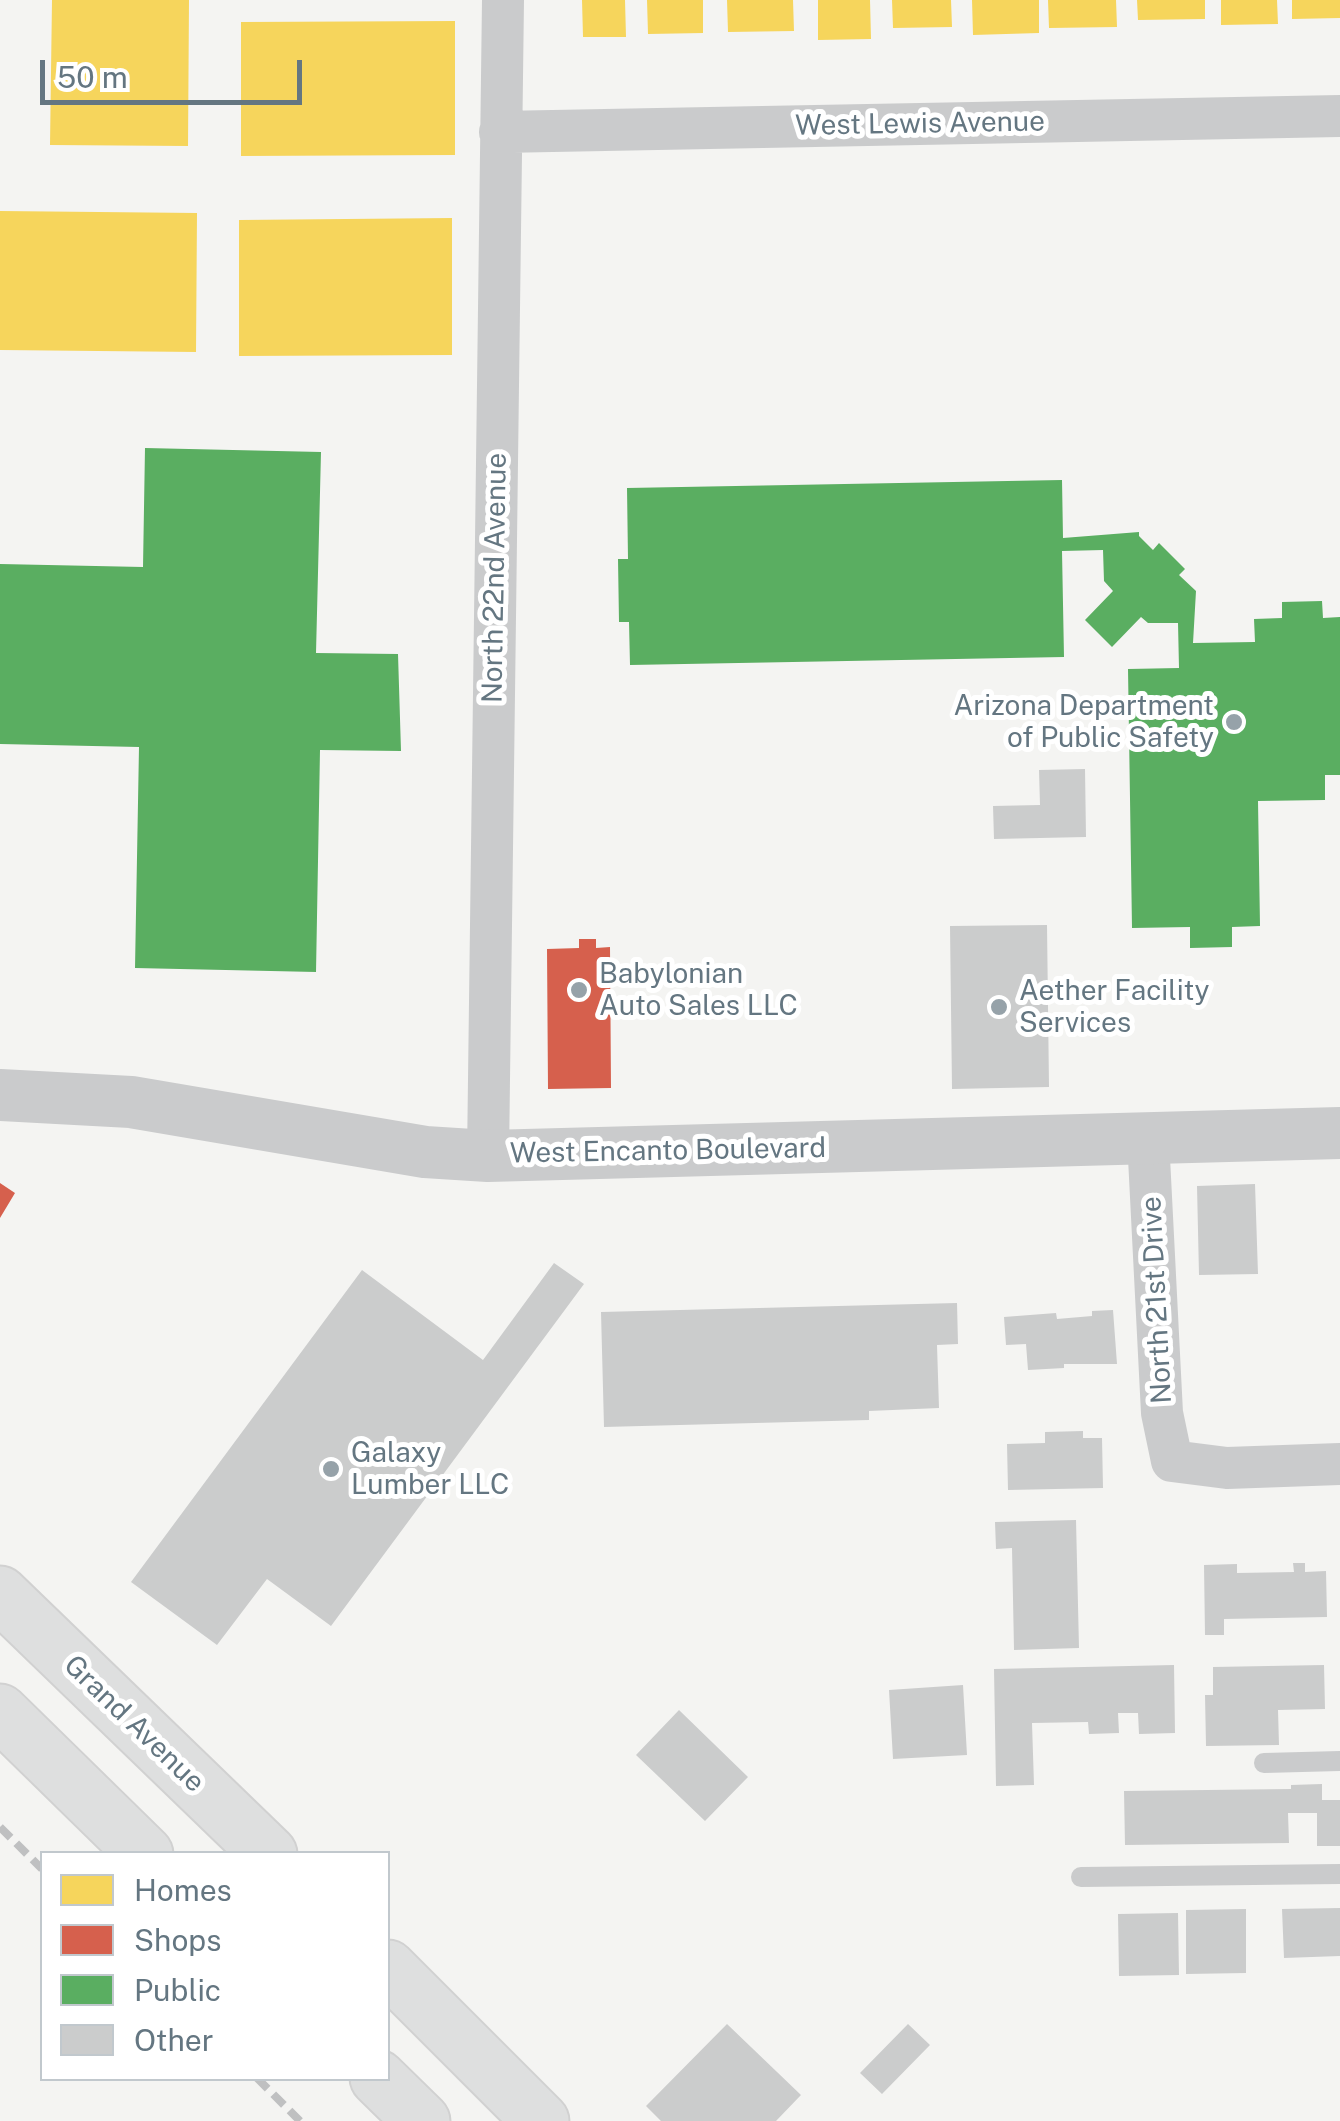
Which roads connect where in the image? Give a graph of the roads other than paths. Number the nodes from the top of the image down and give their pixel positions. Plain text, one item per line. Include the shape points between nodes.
1 (503, 0) edge
2 (1340, 116) edge
3 (500, 132) junction
4 (0, 1095) edge
5 (1340, 1133) edge
6 (1148, 1138) junction
7 (488, 1156) junction
8 (1340, 1464) edge
9 (0, 1594) edge
10 (0, 1712) edge
11 (154, 1743) junction
12 (1340, 1761) edge
13 (1264, 1763) dead end
14 (93, 1803) junction
15 (143, 1851) edge
16 (266, 1851) edge
17 (1340, 1874) edge
18 (1081, 1877) dead end
19 (390, 1970) edge
20 (381, 2081) edge
21 (422, 2121) edge
22 (541, 2121) edge

1 - 3 street, North 22nd Avenue
2 - 3 street, West Lewis Avenue
3 - 7 street, North 22nd Avenue
4 - 7 street, West Encanto Boulevard via 131,1102 424,1152
5 - 6 street, West Encanto Boulevard
6 - 7 street, West Encanto Boulevard
6 - 8 street, North 21st Drive via 1162,1413 1172,1461 1227,1468
9 - 11 main road, Grand Avenue
10 - 14 main road
11 - 14 main road
11 - 16 main road, Grand Avenue
12 - 13 lane
14 - 15 main road
17 - 18 lane
19 - 22 main road
20 - 21 main road

